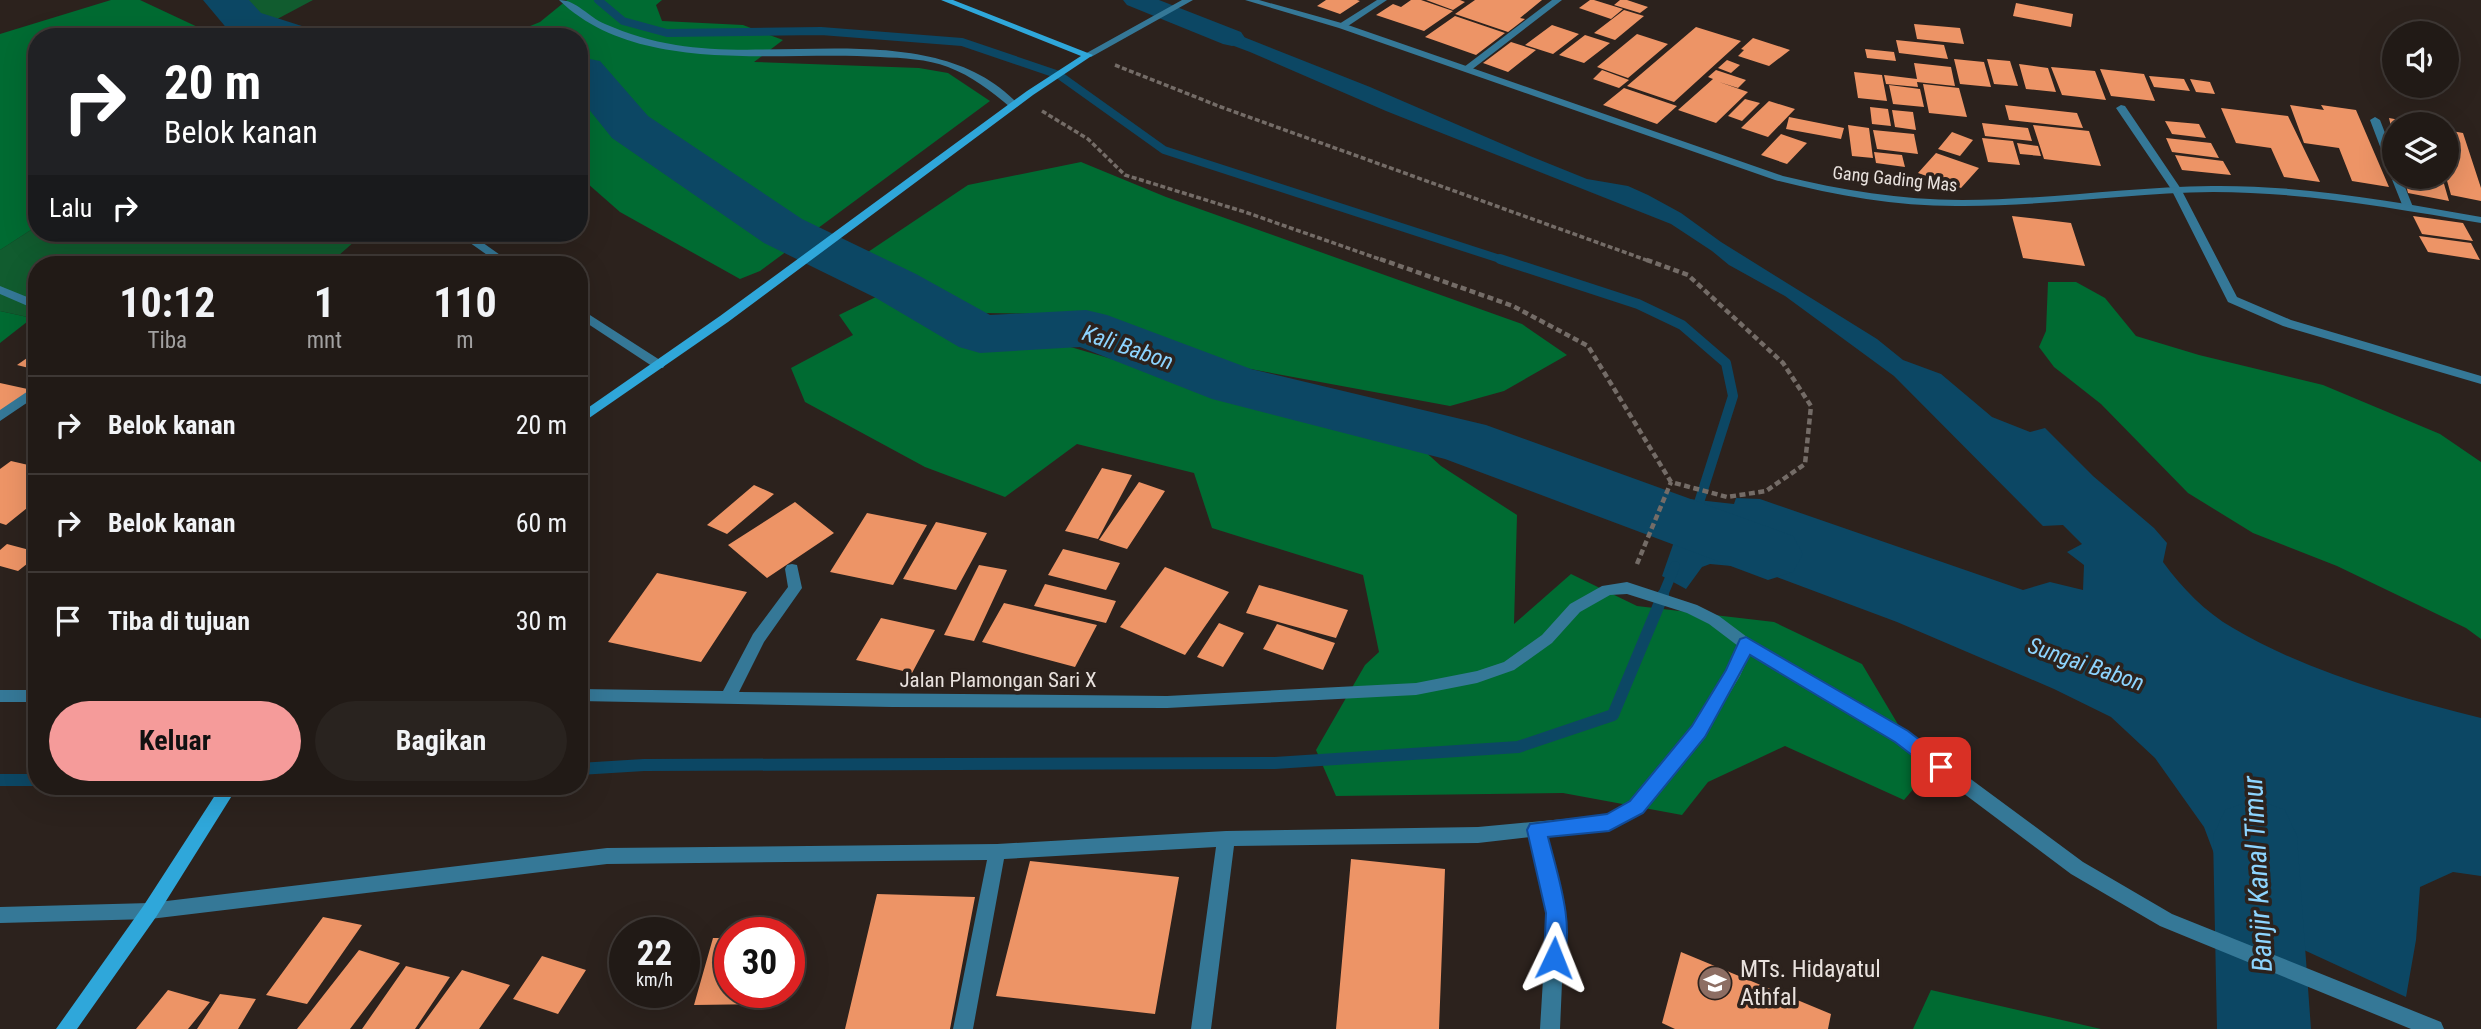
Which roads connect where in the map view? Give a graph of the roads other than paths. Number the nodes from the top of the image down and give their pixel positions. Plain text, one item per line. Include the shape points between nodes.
1 (563, 0) edge
2 (945, 0) edge
3 (1189, 0) edge
4 (1249, 0) edge
5 (1384, 0) edge
6 (1558, 0) edge
7 (1342, 26) junction
8 (1088, 55) junction
9 (1467, 69) junction
10 (1014, 105) junction
11 (2121, 108) dead end
12 (2375, 120) dead end
13 (2382, 138) edge
14 (2176, 189) junction
15 (2401, 189) edge
16 (2408, 207) junction
17 (2481, 220) edge
18 (475, 242) edge
19 (496, 256) edge
20 (0, 290) edge
21 (28, 302) edge
22 (588, 318) edge
23 (659, 365) junction
24 (2481, 380) edge
25 (28, 395) edge
26 (588, 415) edge
27 (0, 417) edge
28 (792, 569) dead end
29 (1746, 644) junction
30 (588, 695) edge
31 (0, 696) edge
32 (28, 696) edge
33 (728, 697) junction
34 (224, 795) edge
35 (1537, 830) junction
36 (1226, 839) junction
37 (997, 852) junction
38 (150, 911) junction
39 (0, 915) edge
40 (66, 1029) edge
41 (963, 1029) edge
42 (1201, 1029) edge
43 (1550, 1029) edge
44 (2434, 1029) edge

1 - 10 street via 602,28 639,41 722,53 838,51 934,60 984,80
2 - 8 main road
3 - 8 street
4 - 7 street, Gang Gading Mas
5 - 7 street
6 - 9 street
7 - 9 street, Gang Gading Mas
8 - 10 main road
9 - 14 street, Gang Gading Mas via 1779,178 1837,193 1964,203
10 - 23 main road
11 - 14 street
12 - 13 street
14 - 16 street, Gang Gading Mas via 2326,195
14 - 24 street via 2232,299 2287,323
15 - 16 street
16 - 17 street, Gang Gading Mas
18 - 19 street
20 - 21 street
22 - 23 street
23 - 26 main road
25 - 27 street
28 - 33 street via 795,588 758,638
29 - 33 street, Jalan Plamongan Sari X via 1692,609 1627,588 1607,590 1575,608 1547,639 1509,666 1416,690 1167,702
29 - 35 street via 1698,732 1637,807 1609,822
29 - 44 street, Jalan Plamongan Sari X via 1901,737 2077,868 2166,919
30 - 33 street, Jalan Plamongan Sari X
31 - 32 street
34 - 38 main road
35 - 36 street
35 - 43 street via 1556,913
36 - 37 street
36 - 42 street
37 - 38 street via 607,856
37 - 41 street
38 - 39 street
38 - 40 main road

